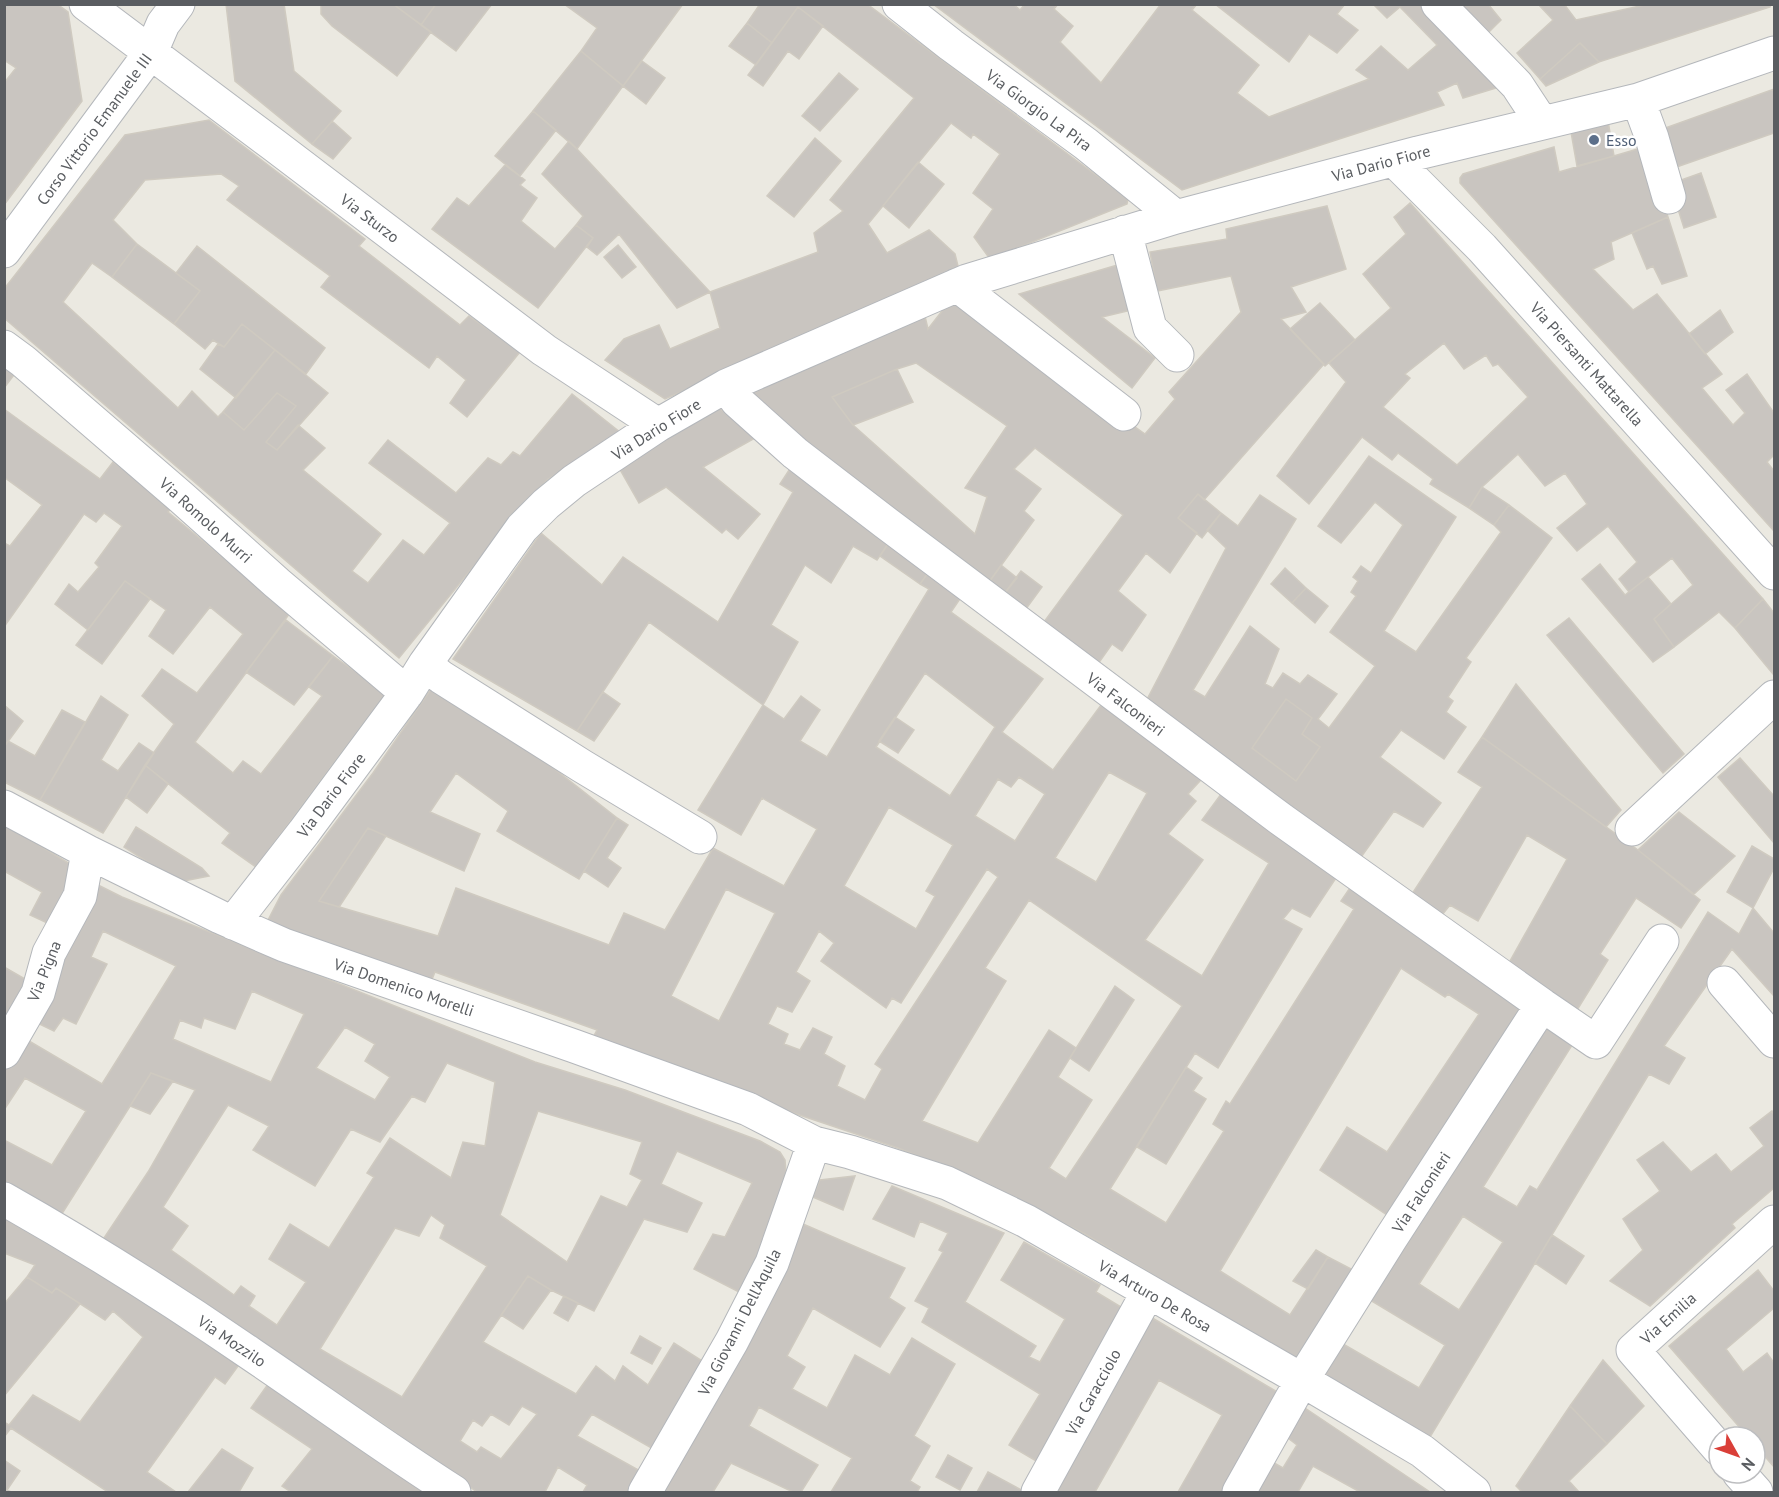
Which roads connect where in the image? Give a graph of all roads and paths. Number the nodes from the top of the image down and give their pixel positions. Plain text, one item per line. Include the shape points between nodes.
1 (86, 4) edge
2 (178, 4) edge
3 (899, 4) edge
4 (1438, 4) edge
5 (151, 52) junction
6 (1774, 53) edge
7 (1638, 100) junction
8 (1542, 123) junction
9 (1394, 160) junction
10 (1669, 197) dead end
11 (1176, 218) junction
12 (1125, 232) junction
13 (4, 251) edge
14 (957, 285) junction
15 (4, 347) edge
16 (1177, 355) dead end
17 (726, 386) junction
18 (1124, 414) dead end
19 (658, 425) junction
20 (1774, 573) edge
21 (425, 664) junction
22 (407, 693) junction
23 (1774, 697) edge
24 (4, 807) edge
25 (1632, 829) dead end
26 (700, 837) dead end
27 (88, 852) junction
28 (233, 923) junction
29 (1662, 941) dead end
30 (1724, 983) dead end
31 (1542, 1005) junction
32 (1774, 1041) edge
33 (4, 1052) edge
34 (814, 1143) junction
35 (4, 1199) edge
36 (1774, 1222) edge
37 (1148, 1292) junction
38 (1302, 1380) junction
39 (1707, 1435) edge
40 (454, 1492) edge
41 (645, 1492) edge
42 (1038, 1492) edge
43 (1239, 1492) edge
44 (1474, 1492) edge

1 - 5 street, Via Sturzo
2 - 5 street, Corso Vittorio Emanuele III via 163,24
3 - 11 street, Via Giorgio La Pira via 1086,144
4 - 8 street via 1517,86
5 - 13 street, Corso Vittorio Emanuele III
5 - 19 street, Via Sturzo via 544,350
6 - 7 street, Via Dario Fiore
7 - 8 street, Via Dario Fiore
7 - 10 street
8 - 9 street, Via Dario Fiore
9 - 11 street, Via Dario Fiore
9 - 20 street, Via Piersanti Mattarella via 1482,248
11 - 12 street, Via Dario Fiore
12 - 14 street, Via Dario Fiore
12 - 16 street via 1150,328
14 - 17 street, Via Dario Fiore
14 - 18 street
15 - 22 street, Via Romolo Murri
17 - 19 street, Via Dario Fiore
17 - 31 street, Via Falconieri via 737,401 795,453 886,523 1213,770
19 - 21 street, Via Dario Fiore via 574,481 522,528
21 - 22 street, Via Dario Fiore
21 - 26 street
22 - 28 street, Via Dario Fiore
23 - 25 street
24 - 27 street, Via Domenico Morelli
27 - 28 street, Via Domenico Morelli
27 - 33 street, Via Pigna via 80,896 49,953 38,993
28 - 34 street, Via Domenico Morelli via 284,945 748,1109
29 - 31 street, Via Falconieri via 1596,1042
30 - 32 street
31 - 38 street, Via Falconieri
34 - 37 street, Via Arturo De Rosa via 947,1183 1026,1221
34 - 41 street, Via Giovanni Dell'Aquila via 772,1263
35 - 40 street, Via Mozzilo via 78,1241 250,1352 394,1455
36 - 39 street, Via Emilia via 1633,1350
37 - 38 street, Via Arturo De Rosa
37 - 42 street, Via Caracciolo
38 - 43 street, Via Falconieri
38 - 44 street, Via Arturo De Rosa via 1422,1450

